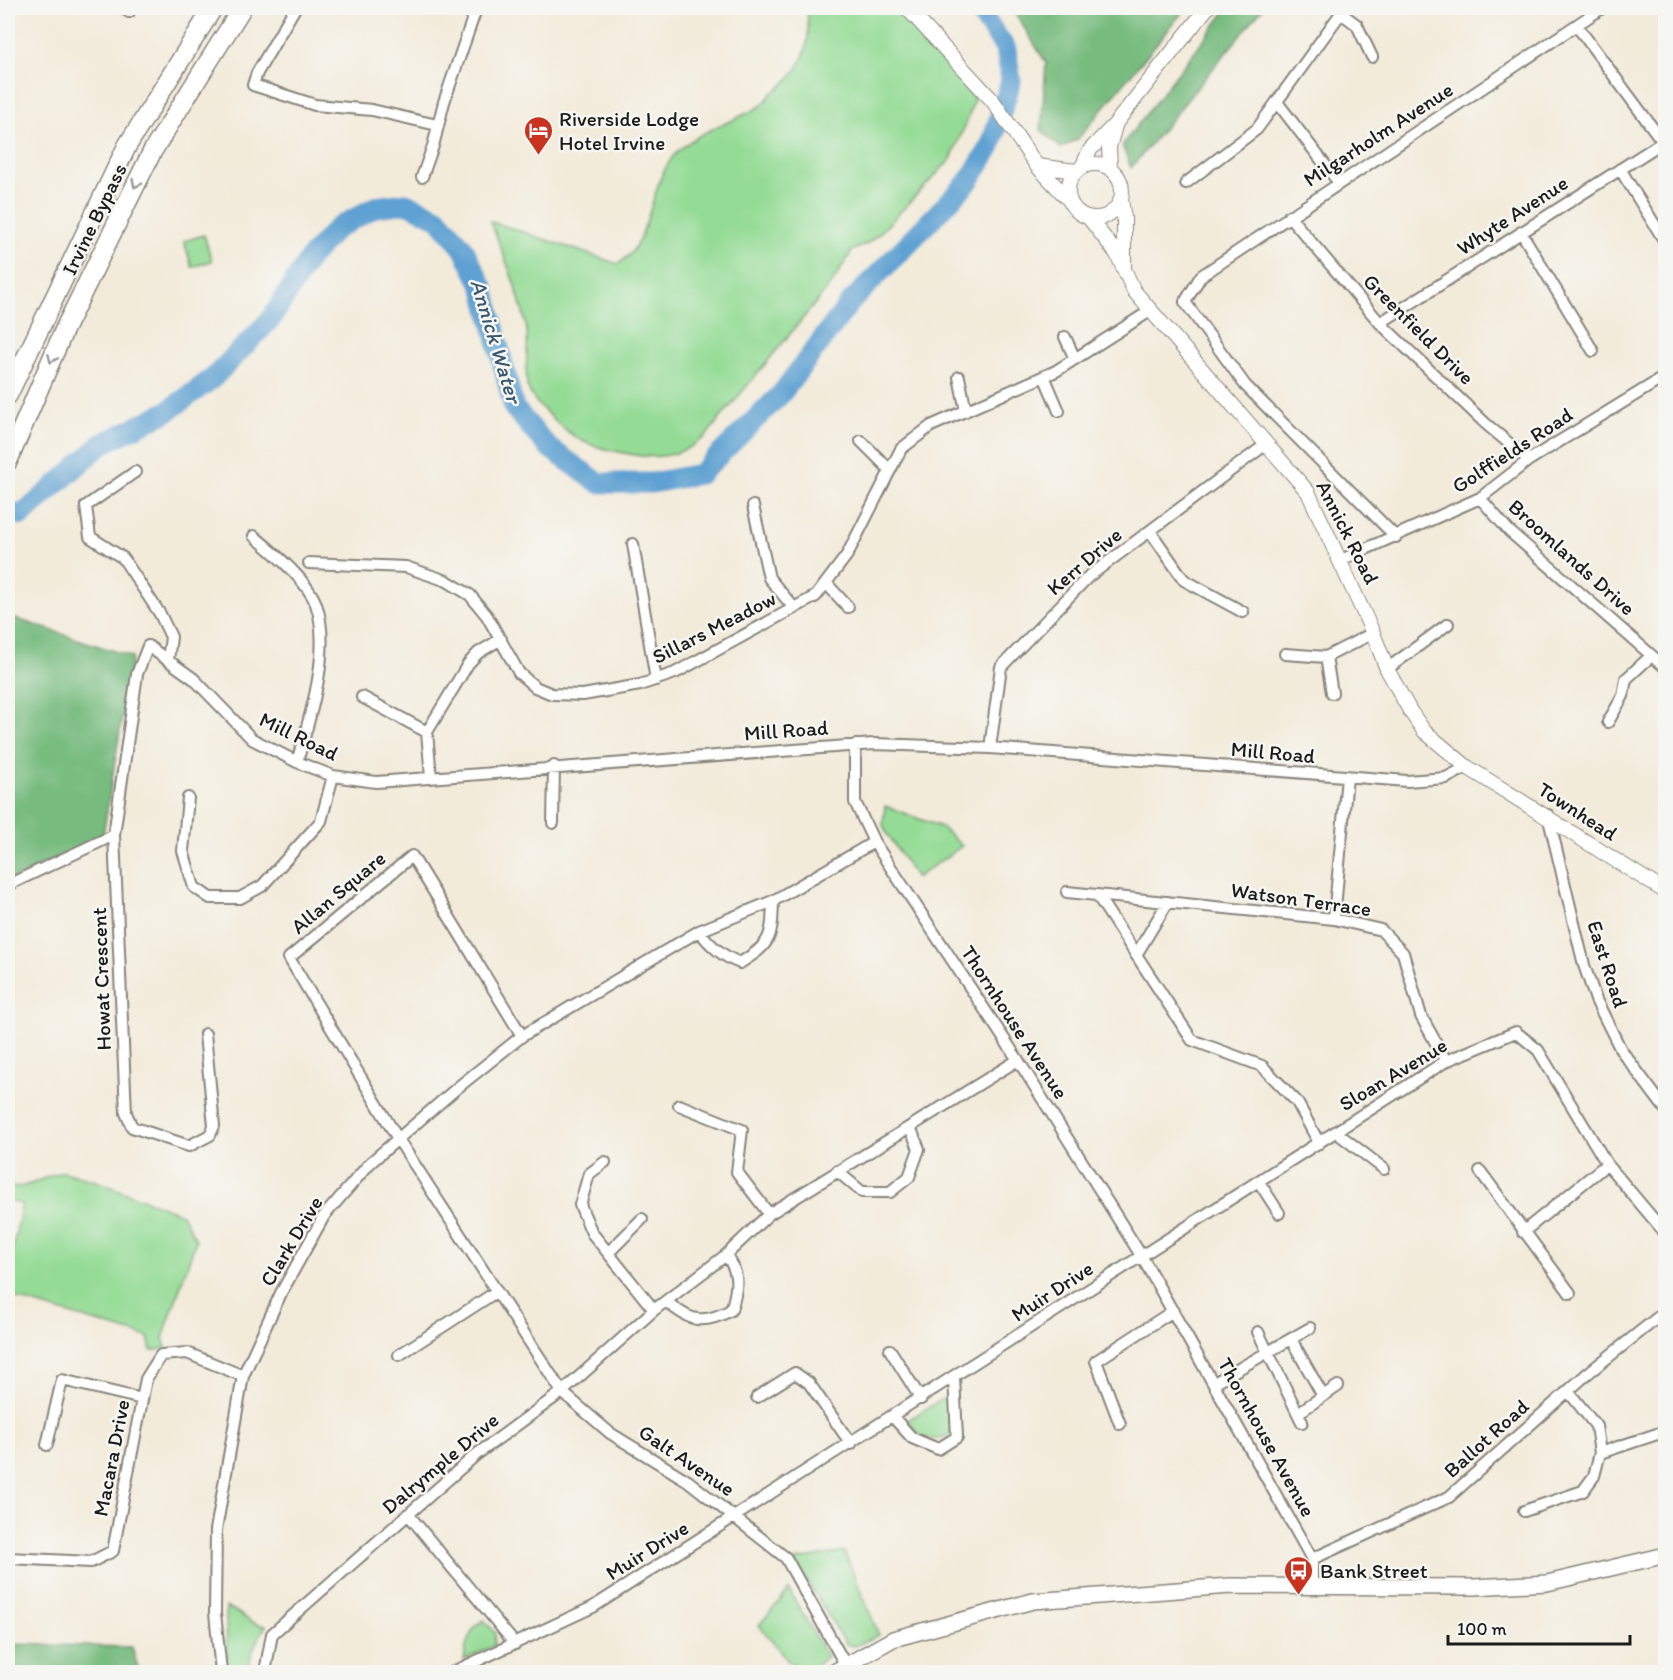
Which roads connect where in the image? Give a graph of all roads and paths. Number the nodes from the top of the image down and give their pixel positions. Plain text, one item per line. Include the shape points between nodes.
1 (198, 8) edge
2 (213, 8) edge
3 (242, 8) edge
4 (254, 8) edge
5 (295, 8) edge
6 (461, 8) edge
7 (907, 8) edge
8 (1207, 8) edge
9 (1602, 8) edge
10 (477, 10) edge
11 (1577, 26) junction
12 (1372, 57) dead end
13 (1277, 102) junction
14 (1115, 124) junction
15 (437, 125) junction
16 (1664, 141) edge
17 (127, 146) junction
18 (152, 152) junction
19 (1037, 166) junction
20 (1110, 168) junction
21 (1079, 169) junction
22 (1620, 169) junction
23 (422, 177) dead end
24 (1186, 183) dead end
25 (1339, 183) junction
26 (1069, 200) junction
27 (1121, 200) junction
28 (1290, 216) junction
29 (1089, 218) junction
30 (1521, 232) junction
31 (1665, 243) edge
32 (1124, 271) junction
33 (1185, 302) joint
34 (1150, 310) junction
35 (1380, 323) junction
36 (1065, 337) dead end
37 (1593, 351) dead end
38 (1075, 359) junction
39 (1044, 376) junction
40 (1665, 376) edge
41 (959, 377) dead end
42 (8, 395) edge
43 (966, 411) junction
44 (1059, 411) dead end
45 (861, 441) dead end
46 (1265, 445) junction
47 (1529, 460) junction
48 (8, 461) edge
49 (890, 470) junction
50 (135, 472) dead end
51 (1480, 498) junction
52 (753, 506) dead end
53 (1150, 531) junction
54 (254, 536) dead end
55 (1396, 537) junction
56 (633, 544) dead end
57 (1341, 560) junction
58 (309, 562) dead end
59 (825, 584) junction
60 (849, 607) dead end
61 (794, 608) junction
62 (1243, 612) dead end
63 (1448, 624) dead end
64 (1373, 633) junction
65 (501, 639) junction
66 (148, 646) joint
67 (1285, 654) dead end
68 (1651, 656) junction
69 (1326, 657) junction
70 (168, 660) junction
71 (1665, 668) edge
72 (1387, 669) junction
73 (656, 680) junction
74 (1332, 693) dead end
75 (362, 697) dead end
76 (1608, 722) dead end
77 (427, 732) junction
78 (855, 745) junction
79 (990, 748) junction
80 (297, 762) junction
81 (554, 766) junction
82 (1467, 767) junction
83 (333, 776) junction
84 (431, 777) junction
85 (1347, 777) junction
86 (188, 798) dead end
87 (1548, 815) junction
88 (553, 823) dead end
89 (114, 836) junction
90 (874, 842) junction
91 (8, 885) edge
92 (1067, 892) dead end
93 (1665, 892) edge
94 (1097, 895) junction
95 (774, 901) junction
96 (1168, 902) junction
97 (1334, 919) junction
98 (699, 931) junction
99 (1136, 955) junction
100 (205, 1034) dead end
101 (522, 1036) junction
102 (1018, 1060) junction
103 (1446, 1061) junction
104 (679, 1106) dead end
105 (1665, 1110) edge
106 (910, 1127) junction
107 (1336, 1132) junction
108 (398, 1139) junction
109 (1319, 1143) junction
110 (605, 1162) dead end
111 (1607, 1164) junction
112 (1384, 1169) dead end
113 (837, 1171) junction
114 (1480, 1171) dead end
115 (1259, 1182) junction
116 (1279, 1213) dead end
117 (769, 1214) junction
118 (642, 1219) dead end
119 (1523, 1232) junction
120 (1665, 1234) edge
121 (608, 1253) junction
122 (726, 1255) junction
123 (1142, 1257) junction
124 (496, 1292) junction
125 (1569, 1293) dead end
126 (666, 1301) junction
127 (654, 1310) junction
128 (1173, 1311) junction
129 (1665, 1311) edge
130 (1310, 1328) dead end
131 (1258, 1332) dead end
132 (1291, 1340) junction
133 (890, 1350) dead end
134 (1268, 1352) junction
135 (399, 1355) dead end
136 (243, 1376) junction
137 (954, 1377) junction
138 (1214, 1383) junction
139 (1338, 1386) dead end
140 (1568, 1391) junction
141 (562, 1392) junction
142 (1323, 1396) junction
143 (758, 1397) dead end
144 (142, 1399) junction
145 (921, 1399) junction
146 (893, 1417) junction
147 (1119, 1424) dead end
148 (1665, 1431) edge
149 (851, 1444) junction
150 (47, 1445) dead end
151 (1600, 1453) junction
152 (1524, 1511) dead end
153 (408, 1514) junction
154 (736, 1517) junction
155 (1665, 1555) edge
156 (8, 1558) edge
157 (1312, 1558) junction
158 (1312, 1586) junction
159 (514, 1644) junction
160 (840, 1669) edge
161 (221, 1672) edge
162 (266, 1672) edge
163 (453, 1672) edge

1 - 17 highway
2 - 17 highway, Irvine Bypass
3 - 18 highway, Irvine Bypass
4 - 18 highway
5 - 15 street via 253,85 315,105 372,110
6 - 10 street
7 - 19 main road via 993,101
8 - 14 main road
9 - 11 street, Milgarholm Avenue
10 - 15 street
11 - 16 street
11 - 25 street, Milgarholm Avenue
12 - 13 street via 1358,25 1341,13
13 - 24 street via 1257,129
13 - 25 street
14 - 20 main road via 1109,147
14 - 21 main road via 1090,150
15 - 23 street
16 - 22 street, Whyte Avenue
17 - 42 highway, Irvine Bypass
18 -> 48 highway, Irvine Bypass via 65,328
19 - 21 main road
19 - 26 main road
20 - 21 main road via 1094,164
20 - 27 main road via 1121,182
21 - 26 main road via 1068,188
22 - 30 street, Whyte Avenue
22 - 31 street
25 - 28 street, Milgarholm Avenue
26 - 29 main road via 1075,210
27 - 29 main road via 1111,213
27 - 32 main road
28 - 33 street, Milgarholm Avenue via 1201,276
28 - 35 street, Greenfield Drive
29 - 32 main road, Annick Road via 1108,240
30 - 35 street, Whyte Avenue
30 - 37 street
32 - 34 main road, Annick Road
33 - 55 street, Annick Road via 1245,385
34 - 38 street, Sillars Meadow
34 - 46 main road, Annick Road
35 - 47 street, Greenfield Drive
36 - 38 street
38 - 39 street, Sillars Meadow
39 - 43 street, Sillars Meadow
39 - 44 street
40 - 47 street, Golffields Road
41 - 43 street
43 - 49 street, Sillars Meadow via 931,426 901,449
45 - 49 street
46 - 53 street, Kerr Drive
46 - 57 main road, Annick Road via 1308,492
47 - 51 street, Golffields Road
49 - 59 street, Sillars Meadow via 847,555
50 - 70 street via 86,506 90,537 123,558 160,614 171,637
51 - 55 street, Golffields Road
51 - 68 street, Broomlands Drive via 1509,531
52 - 61 street via 769,578
53 - 62 street via 1184,580
53 - 79 street, Kerr Drive via 1088,577 1001,667
54 - 80 street via 287,564 315,602 322,639 311,713
55 - 57 street, Golffields Road
56 - 73 street
57 - 64 main road, Annick Road
58 - 65 street, Sillars Meadow via 406,567 447,581 470,595
59 - 60 street
59 - 61 street, Sillars Meadow via 816,596
61 - 73 street, Sillars Meadow via 675,674
63 - 72 street
64 - 69 street
64 - 72 main road, Annick Road
65 - 73 street, Sillars Meadow via 519,673 535,687 552,694 583,694
65 - 77 street via 468,664
66 - 70 street, Mill Road
66 - 89 street, Howat Crescent via 137,674
67 - 69 street
68 - 71 street, Broomlands Drive
68 - 76 street via 1626,679 1623,696
69 - 74 street
70 - 80 street, Mill Road via 194,679 252,739
72 - 82 main road, Annick Road via 1424,731
75 - 77 street
77 - 84 street
78 - 79 street, Mill Road
78 - 81 street, Mill Road
78 - 90 street, Thornhouse Avenue via 855,802
79 - 85 street, Mill Road
80 - 83 street, Mill Road
81 - 84 street, Mill Road
81 - 88 street
82 - 85 street, Mill Road via 1454,776 1428,781
82 - 87 main road, Townhead
83 - 84 street, Mill Road via 376,782
83 - 86 street via 321,821 261,886 240,898 210,898 194,887 183,851
85 - 97 street
87 - 93 main road, Townhead
87 - 105 street, East Road via 1596,1000 1621,1050
89 - 91 street
89 - 100 street, Howat Crescent via 126,1113 132,1128 189,1146 210,1135 214,1126
90 - 95 street, Clark Drive
90 - 102 street, Thornhouse Avenue
92 - 94 street, Watson Terrace
94 - 96 street, Watson Terrace
94 - 99 street
95 - 98 street, Clark Drive
95 - 98 street via 772,924 763,948 740,963 710,945
96 - 97 street, Watson Terrace
96 - 99 street
97 - 103 street, Watson Terrace via 1381,930 1402,953 1421,1016
98 - 101 street, Clark Drive
99 - 109 street via 1192,1040 1262,1066 1297,1102
101 - 108 street, Clark Drive
101 - 108 street, Allan Square via 412,856 289,958
102 - 106 street, Dalrymple Drive
102 - 123 street, Thornhouse Avenue
103 - 107 street, Sloan Avenue
103 - 111 street, Sloan Avenue via 1516,1032 1538,1050
104 - 117 street via 742,1130 736,1172
106 - 113 street, Dalrymple Drive
106 - 113 street via 919,1149 909,1177 890,1192 862,1192
107 - 109 street, Sloan Avenue
107 - 112 street
108 - 124 street, Galt Avenue
108 - 136 street, Clark Drive via 324,1216 281,1293
109 - 115 street, Sloan Avenue
110 - 121 street via 589,1174 580,1205 592,1233
111 - 119 street
111 - 120 street, Sloan Avenue
113 - 117 street, Dalrymple Drive
114 - 119 street
115 - 116 street
115 - 123 street, Sloan Avenue
117 - 122 street, Dalrymple Drive
118 - 121 street
119 - 125 street
121 - 127 street
122 - 126 street, Dalrymple Drive
122 - 126 street via 735,1267 737,1289 731,1310 711,1320 687,1318
123 - 128 street, Thornhouse Avenue
123 - 137 street, Muir Drive
124 - 135 street
124 - 141 street, Galt Avenue
126 - 127 street, Dalrymple Drive
127 - 141 street, Dalrymple Drive
128 - 138 street, Thornhouse Avenue
128 - 147 street via 1096,1361
129 - 140 street, Ballot Road
130 - 132 street
131 - 134 street
132 - 134 street
132 - 142 street
133 - 145 street
134 - 138 street
134 - 142 street via 1300,1418
136 - 144 street, Macara Drive via 187,1353 161,1355 146,1379
136 - 161 street, Clark Drive via 216,1530 215,1613
137 - 145 street, Muir Drive
137 - 146 street via 957,1437 938,1449 912,1438
138 - 157 street, Thornhouse Avenue
139 - 142 street
140 - 151 street via 1596,1426
140 - 157 street, Ballot Road via 1449,1497
141 - 153 street, Dalrymple Drive via 477,1454
141 - 154 street, Galt Avenue via 610,1433 688,1481
143 - 149 street via 795,1373 809,1383
144 - 150 street via 62,1380
144 - 156 street, Macara Drive via 112,1551 91,1562
145 - 146 street, Muir Drive
146 - 149 street, Muir Drive
148 - 151 street
149 - 154 street, Muir Drive
151 - 152 street via 1594,1476 1583,1491
153 - 159 street
153 - 162 street, Dalrymple Drive via 272,1634
154 - 159 street, Muir Drive via 593,1607
154 - 160 street, Galt Avenue via 786,1558
155 - 158 main road via 1547,1583 1474,1587
157 - 158 street, Thornhouse Avenue
158 - 160 main road via 1230,1586 1033,1601 892,1639
159 - 163 street, Muir Drive

